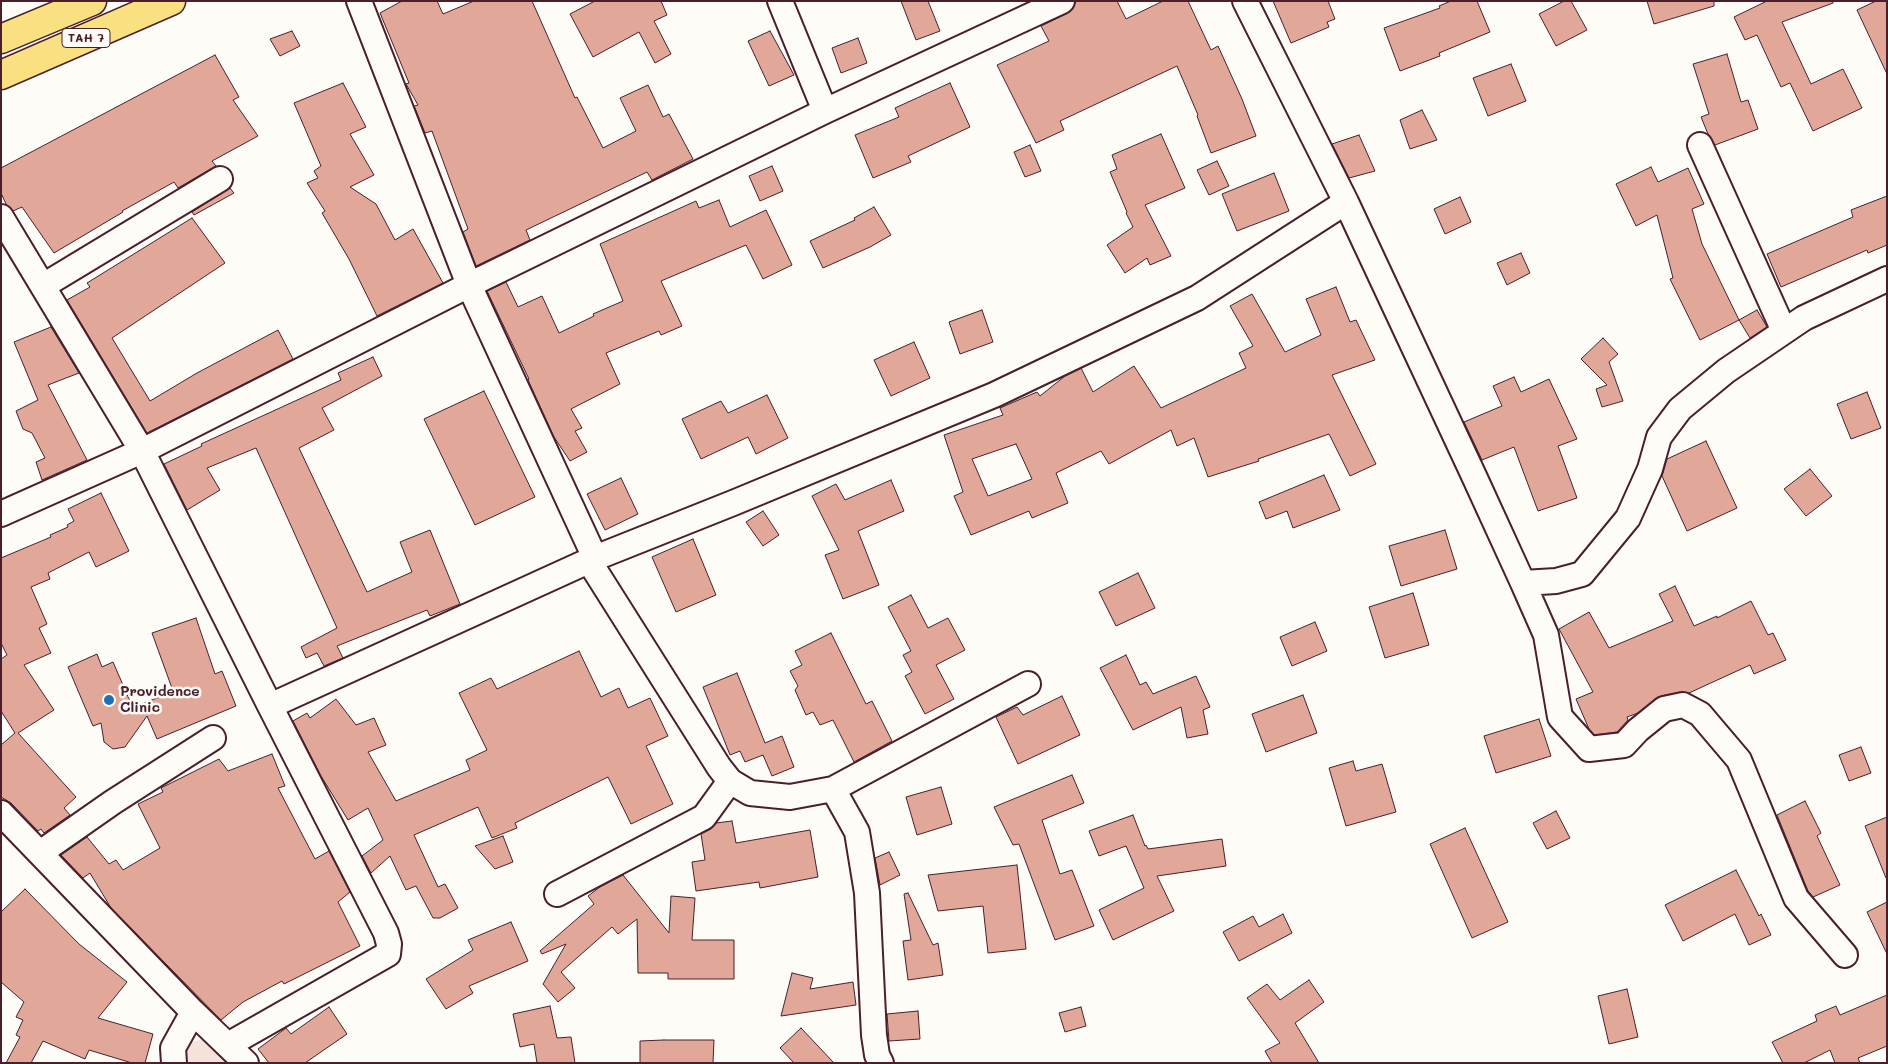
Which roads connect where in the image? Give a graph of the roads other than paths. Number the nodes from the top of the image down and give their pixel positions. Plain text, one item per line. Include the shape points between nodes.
1 (92, 1) edge
2 (171, 1) edge
3 (359, 1) edge
4 (780, 1) edge
5 (1062, 1) edge
6 (1245, 1) edge
7 (1, 39) edge
8 (1, 75) edge
9 (825, 111) junction
10 (1700, 145) dead end
11 (220, 180) dead end
12 (1346, 202) junction
13 (1, 217) edge
14 (1887, 279) edge
15 (469, 285) junction
16 (43, 286) junction
17 (1784, 331) junction
18 (142, 451) junction
19 (1, 514) edge
20 (592, 560) junction
21 (1523, 583) junction
22 (1028, 684) dead end
23 (270, 706) junction
24 (213, 738) dead end
25 (730, 781) junction
26 (832, 789) junction
27 (1, 813) edge
28 (40, 853) junction
29 (557, 894) dead end
30 (1845, 955) dead end
31 (193, 1012) junction
32 (228, 1045) junction
33 (174, 1063) edge
34 (246, 1063) edge
35 (881, 1063) edge

1 - 7 highway, TAH 7
2 - 8 highway, TAH 7
3 - 15 street
4 - 9 street
5 - 9 street
6 - 12 street
9 - 15 street
10 - 17 street
11 - 16 street
12 - 20 street via 1197,298 994,395
12 - 21 street
13 - 16 street
14 - 17 street via 1804,318
15 - 18 street
15 - 20 street
16 - 18 street
17 - 21 street via 1726,371 1680,409 1659,437 1650,469 1628,518 1582,574 1556,581
18 - 19 street
18 - 23 street
20 - 23 street
20 - 25 street
21 - 30 street via 1546,635 1560,717 1589,750 1624,745 1664,709 1683,705 1700,714 1739,760 1796,898
22 - 26 street
23 - 32 street via 386,934 388,954
24 - 28 street
25 - 26 street via 750,793 790,797
25 - 29 street via 704,817
26 - 35 street via 857,832 868,892 874,1034
27 - 28 street
28 - 31 street
31 - 32 street
31 - 33 street via 173,1048
32 - 34 street

